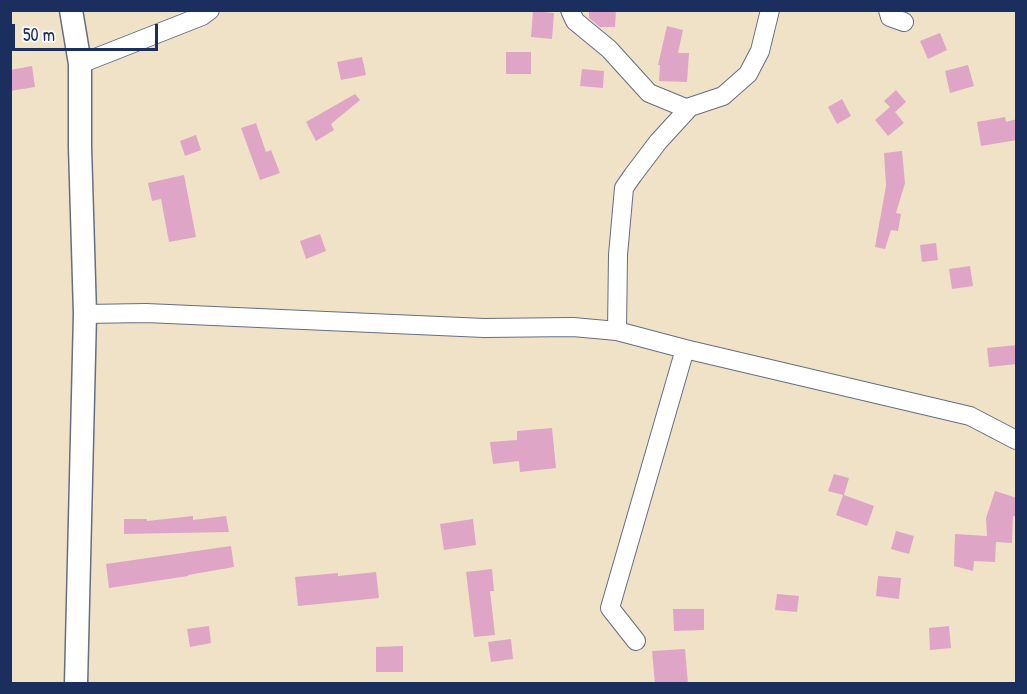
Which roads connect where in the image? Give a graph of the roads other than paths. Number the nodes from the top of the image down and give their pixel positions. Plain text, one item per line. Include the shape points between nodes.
1 (71, 10) edge
2 (570, 10) edge
3 (770, 10) edge
4 (888, 10) edge
5 (205, 12) edge
6 (903, 22) dead end
7 (80, 64) junction
8 (688, 110) junction
9 (86, 314) junction
10 (617, 332) junction
11 (685, 349) junction
12 (1017, 440) edge
13 (636, 640) dead end
14 (76, 684) edge

1 - 7 street
2 - 8 street via 575,21 609,49 649,93
3 - 8 street via 760,51 748,74 723,96
4 - 6 street via 890,17
5 - 7 street
7 - 9 street
8 - 10 street via 624,188
9 - 10 street via 146,313 484,328 573,327
9 - 14 street
10 - 11 street
11 - 12 street via 970,416
11 - 13 street via 610,608

